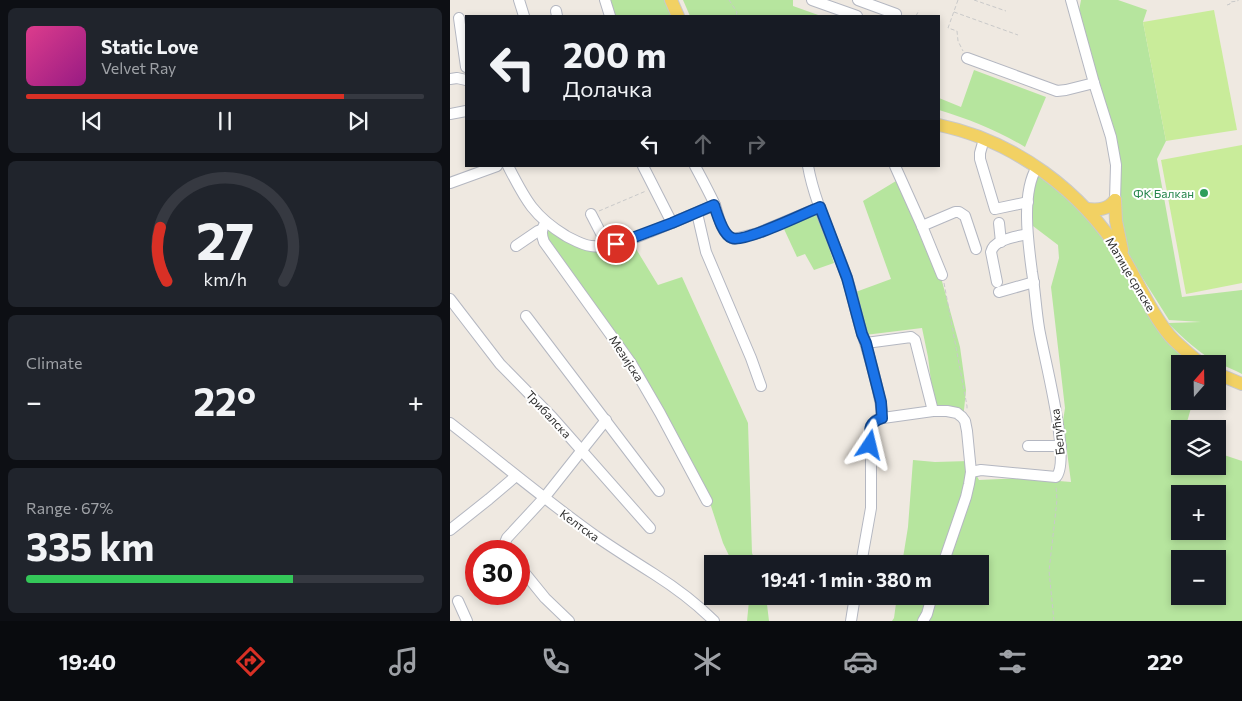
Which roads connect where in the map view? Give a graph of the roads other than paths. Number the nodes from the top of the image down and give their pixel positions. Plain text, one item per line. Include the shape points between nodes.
1 (519, 0) edge
2 (604, 0) edge
3 (671, 0) edge
4 (812, 0) edge
5 (858, 0) edge
6 (1071, 0) edge
7 (896, 14) dead end
8 (524, 15) edge
9 (610, 15) edge
10 (678, 15) edge
11 (854, 15) edge
12 (458, 18) dead end
13 (967, 58) road end
14 (465, 61) edge
15 (450, 79) edge
16 (465, 80) edge
17 (1094, 83) junction
18 (465, 111) edge
19 (450, 114) edge
20 (940, 125) edge
21 (984, 139) junction
22 (494, 167) edge
23 (509, 167) edge
24 (644, 167) edge
25 (695, 167) edge
26 (808, 167) edge
27 (895, 167) edge
28 (1037, 167) junction
29 (450, 183) edge
30 (1028, 202) junction
31 (714, 205) junction
32 (1114, 206) junction
33 (820, 207) junction
34 (1087, 209) junction
35 (697, 213) junction
36 (592, 214) road end
37 (672, 223) junction
38 (999, 223) dead end
39 (544, 226) junction
40 (922, 226) junction
41 (1101, 226) junction
42 (1027, 234) junction
43 (1001, 242) junction
44 (607, 245) junction
45 (516, 246) dead end
46 (976, 249) dead end
47 (1123, 257) junction
48 (942, 275) road end
49 (1034, 282) junction
50 (450, 299) edge
51 (526, 316) dead end
52 (866, 343) junction
53 (1191, 355) edge
54 (1226, 377) edge
55 (1242, 384) edge
56 (761, 386) dead end
57 (933, 411) junction
58 (882, 418) junction
59 (606, 420) junction
60 (452, 428) edge
61 (1028, 446) dead end
62 (1061, 446) junction
63 (582, 450) junction
64 (971, 472) junction
65 (516, 476) junction
66 (659, 491) dead end
67 (544, 498) junction
68 (707, 501) dead end
69 (650, 528) dead end
70 (450, 530) edge
71 (506, 540) edge
72 (863, 555) edge
73 (946, 555) edge
74 (530, 580) edge
75 (458, 601) dead end
76 (854, 605) edge
77 (930, 605) edge
78 (466, 621) edge
79 (569, 621) edge
80 (714, 621) edge
81 (851, 621) edge
82 (923, 621) edge

1 - 8 street
2 - 9 street
3 - 10 main road
4 - 11 street
5 - 7 street
6 - 17 street
12 - 14 street
13 - 17 street via 1057,91
15 - 16 street
17 - 32 street via 1116,165
18 - 19 street
20 - 21 main road, Матице српске
21 - 28 main road, Матице српске
21 - 30 street via 980,159 995,209
22 - 29 street
23 - 39 street
24 - 37 street
25 - 31 street
26 - 33 street
27 - 40 street
28 - 30 street, Белућка
28 - 34 main road, Матице српске
30 - 42 street, Белућка
31 - 33 street via 726,234 737,239
31 - 35 street
32 - 34 main road
32 - 41 main road via 1110,222
32 - 47 main road
33 - 52 street via 847,278
34 - 41 main road, Матице српске
35 - 37 street
35 - 56 street via 706,252
36 - 44 street
37 - 44 street via 630,240
38 - 43 street
39 - 44 street via 585,245
39 - 45 street
39 - 68 street, Мезијска via 544,242 631,363
40 - 46 street via 955,212 962,213
40 - 48 street
41 - 47 main road, Матице српске
42 - 43 street
42 - 49 street, Белућка
43 - 49 street via 992,248 998,287
47 - 53 main road, Матице српске via 1160,322
49 - 62 street, Белућка
50 - 63 street, Трибалска via 500,364
51 - 59 street
52 - 57 street via 911,337 916,340
52 - 58 street
54 - 55 main road
57 - 58 street
57 - 64 street via 956,413 965,421
58 - 72 street via 871,426 871,508
59 - 63 street
59 - 66 street
60 - 65 street, Келтска
61 - 62 street
62 - 64 street, Белућка via 1056,477 981,470
63 - 67 street
63 - 69 street, Трибалска
64 - 73 street
65 - 67 street, Келтска
65 - 70 street
67 - 71 street
67 - 80 street, Келтска via 678,590
74 - 79 street
75 - 78 street
76 - 81 street
77 - 82 street

